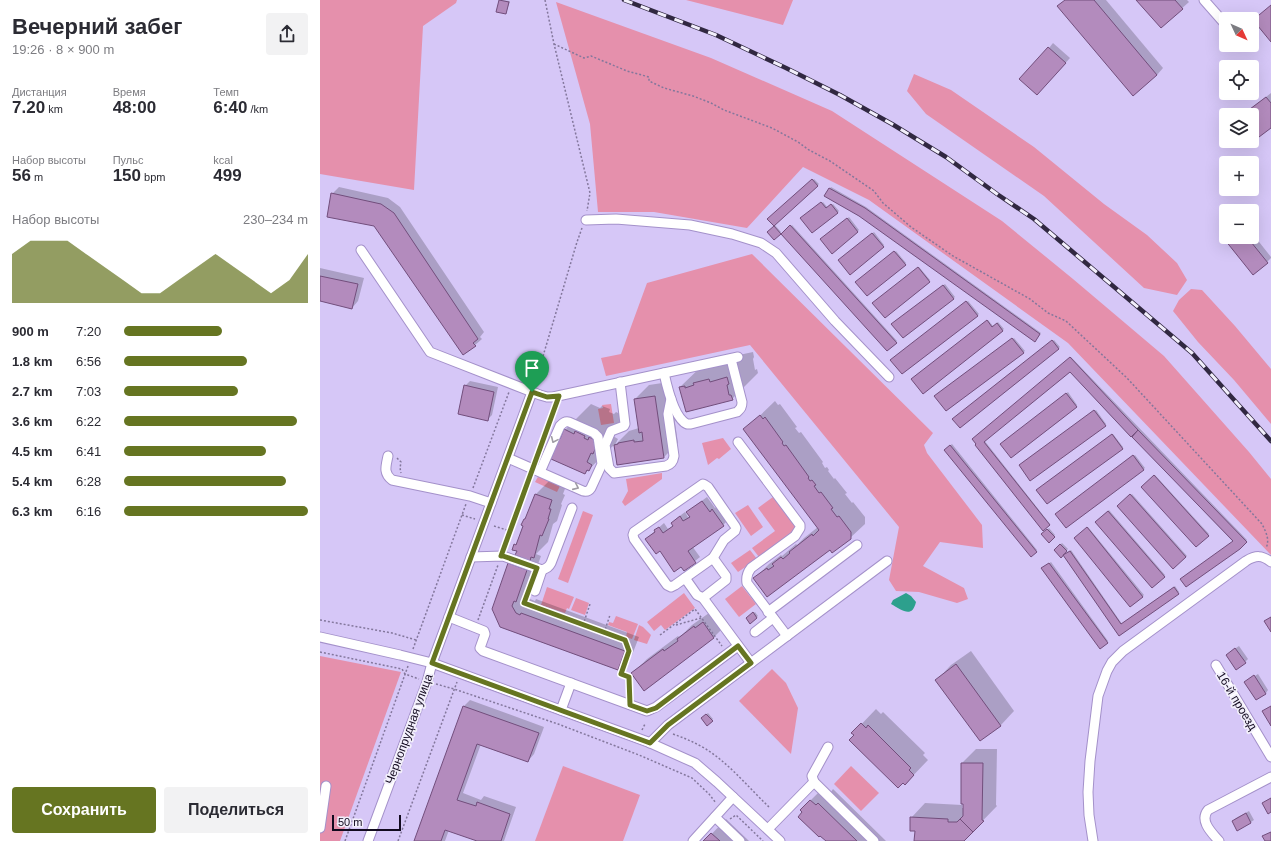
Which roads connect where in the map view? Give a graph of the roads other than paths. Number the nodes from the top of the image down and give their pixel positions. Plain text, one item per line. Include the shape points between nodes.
1 (1204, 0) edge
2 (1219, 18) edge
3 (586, 220) road end
4 (361, 250) dead end
5 (664, 373) junction
6 (888, 377) dead end
7 (620, 382) junction
8 (532, 392) junction
9 (671, 399) junction
10 (738, 442) dead end
11 (388, 456) dead end
12 (508, 458) junction
13 (536, 470) junction
14 (491, 503) junction
15 (572, 508) dead end
16 (857, 545) dead end
17 (471, 557) junction
18 (713, 558) junction
19 (887, 561) dead end
20 (1271, 562) edge
21 (542, 570) junction
22 (684, 578) junction
23 (535, 591) dead end
24 (703, 598) junction
25 (770, 615) junction
26 (449, 617) junction
27 (755, 632) dead end
28 (787, 636) junction
29 (320, 637) edge
30 (738, 646) junction
31 (432, 663) junction
32 (751, 663) junction
33 (1216, 665) dead end
34 (570, 683) junction
35 (561, 710) junction
36 (650, 743) junction
37 (828, 747) dead end
38 (1271, 758) edge
39 (1271, 777) edge
40 (814, 782) junction
41 (326, 786) dead end
42 (733, 797) junction
43 (718, 813) junction
44 (320, 828) edge
45 (768, 830) junction
46 (368, 841) edge
47 (693, 841) edge
48 (740, 841) edge
49 (780, 841) edge
50 (874, 841) edge
51 (1093, 841) edge
52 (1220, 841) edge

1 - 2 street
3 - 6 street via 616,218 690,225 761,243 776,253
4 - 8 street via 430,352
5 - 7 street
5 - 9 street
5 - 9 street via 735,358 742,402 742,406 736,412 687,424 681,420
7 - 8 street via 559,396 547,397
7 - 9 street via 625,424 611,431 605,445 609,468 614,473 659,467 674,460 668,414
8 - 12 street, Чернопрудная улица
10 - 25 street via 800,525 795,536 747,573 747,583
11 - 14 street via 386,472 392,480 470,496
12 - 13 street
12 - 14 street, Чернопрудная улица
13 -> 13 street via 583,491 589,491 602,464 598,437 569,422 562,423
14 - 17 street, Чернопрудная улица
15 - 21 street via 552,563
16 - 25 street
17 - 21 street via 503,556
17 - 26 street, Чернопрудная улица
18 - 22 street
18 - 22 street via 724,540 736,531 736,528 708,487 702,484 637,529 633,536 667,585 671,587
18 - 24 street via 726,576 726,580
19 - 28 street
20 - 51 street via 1259,556 1246,561 1112,662 1098,696 1090,761 1088,815
21 - 23 street
22 - 24 street via 697,595
24 - 30 street
25 - 27 street
25 - 28 street
26 - 31 street, Чернопрудная улица
26 - 34 street via 484,631 480,648 483,651
28 - 32 street
29 - 31 street
30 - 32 street
30 - 34 street via 652,710 647,711
31 - 35 street
31 - 46 street, Чернопрудная улица
32 - 36 street via 668,725
33 - 38 street, 16-й проезд
34 - 35 street
35 - 36 street
36 - 42 street via 695,763
37 - 40 street via 812,776
39 - 52 street via 1208,810 1205,820
40 - 45 street
40 - 50 street
41 - 44 street
42 - 43 street
42 - 45 street
43 - 47 street
43 - 48 street
45 - 49 street

